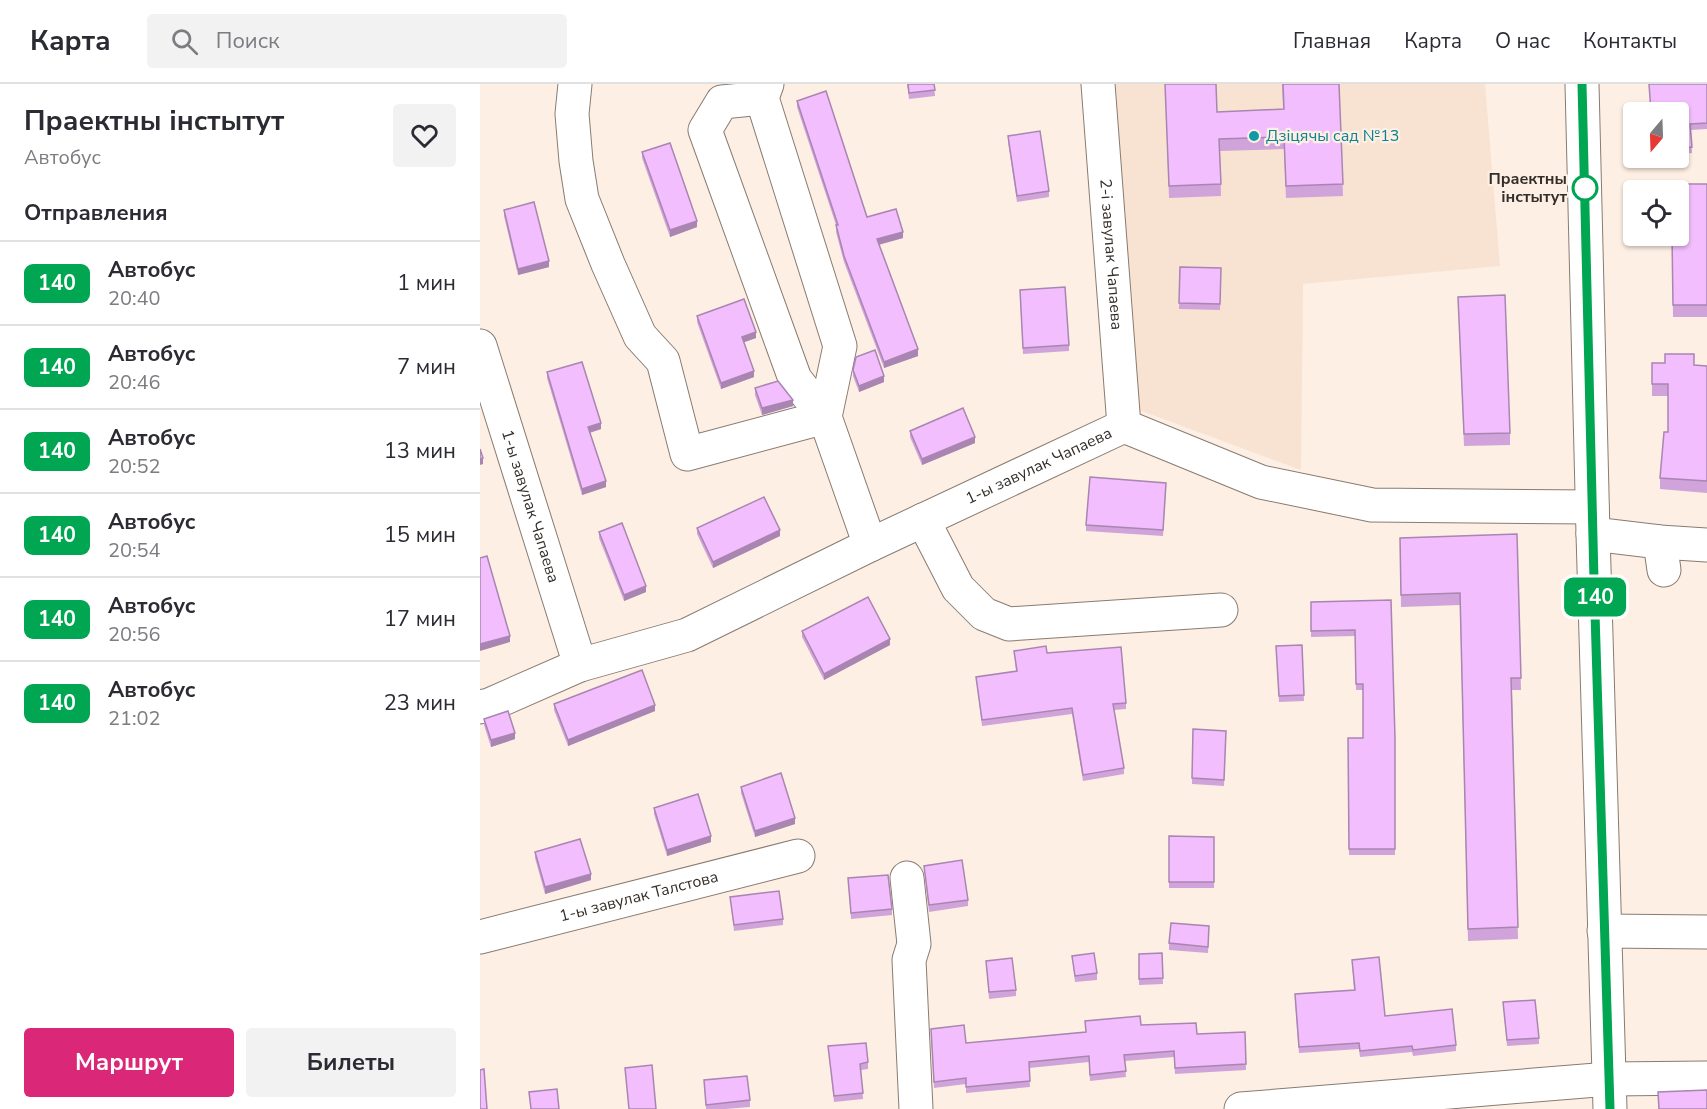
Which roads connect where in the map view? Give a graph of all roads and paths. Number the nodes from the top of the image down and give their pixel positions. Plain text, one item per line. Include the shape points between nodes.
1 (575, 84) edge
2 (1098, 84) edge
3 (1582, 84) edge
4 (764, 91) edge
5 (480, 346) edge
6 (825, 417) junction
7 (1124, 426) junction
8 (923, 520) junction
9 (1593, 520) junction
10 (870, 545) junction
11 (1707, 545) edge
12 (1221, 610) dead end
13 (580, 665) junction
14 (480, 707) edge
15 (798, 856) dead end
16 (907, 878) dead end
17 (1604, 931) junction
18 (1707, 932) edge
19 (480, 937) edge
20 (1707, 1078) edge
21 (1609, 1094) edge
22 (916, 1109) edge
23 (1241, 1109) edge

1 - 6 street via 572,114 582,199 640,336 663,361 687,454
2 - 7 street, 2-і завулак Чапаева
3 - 9 street
4 - 6 street via 840,346
4 - 6 street via 722,102 705,130 795,379
5 - 13 street, 1-ы завулак Чапаева
6 - 10 street
7 - 8 street, 1-ы завулак Чапаева
7 - 9 street, 1-ы завулак Чапаева via 1262,482 1372,505
8 - 10 street, 1-ы завулак Чапаева
8 - 12 street via 958,588 984,614 1009,624
9 - 11 street, 1-ы завулак Чапаева via 1662,556
9 - 17 street
10 - 13 street, 1-ы завулак Чапаева via 687,635
13 - 14 street, 1-ы завулак Чапаева
15 - 19 street, 1-ы завулак Талстова
16 - 22 street via 914,944 909,960
17 - 18 street
17 - 21 street
20 - 21 street
21 - 23 street

